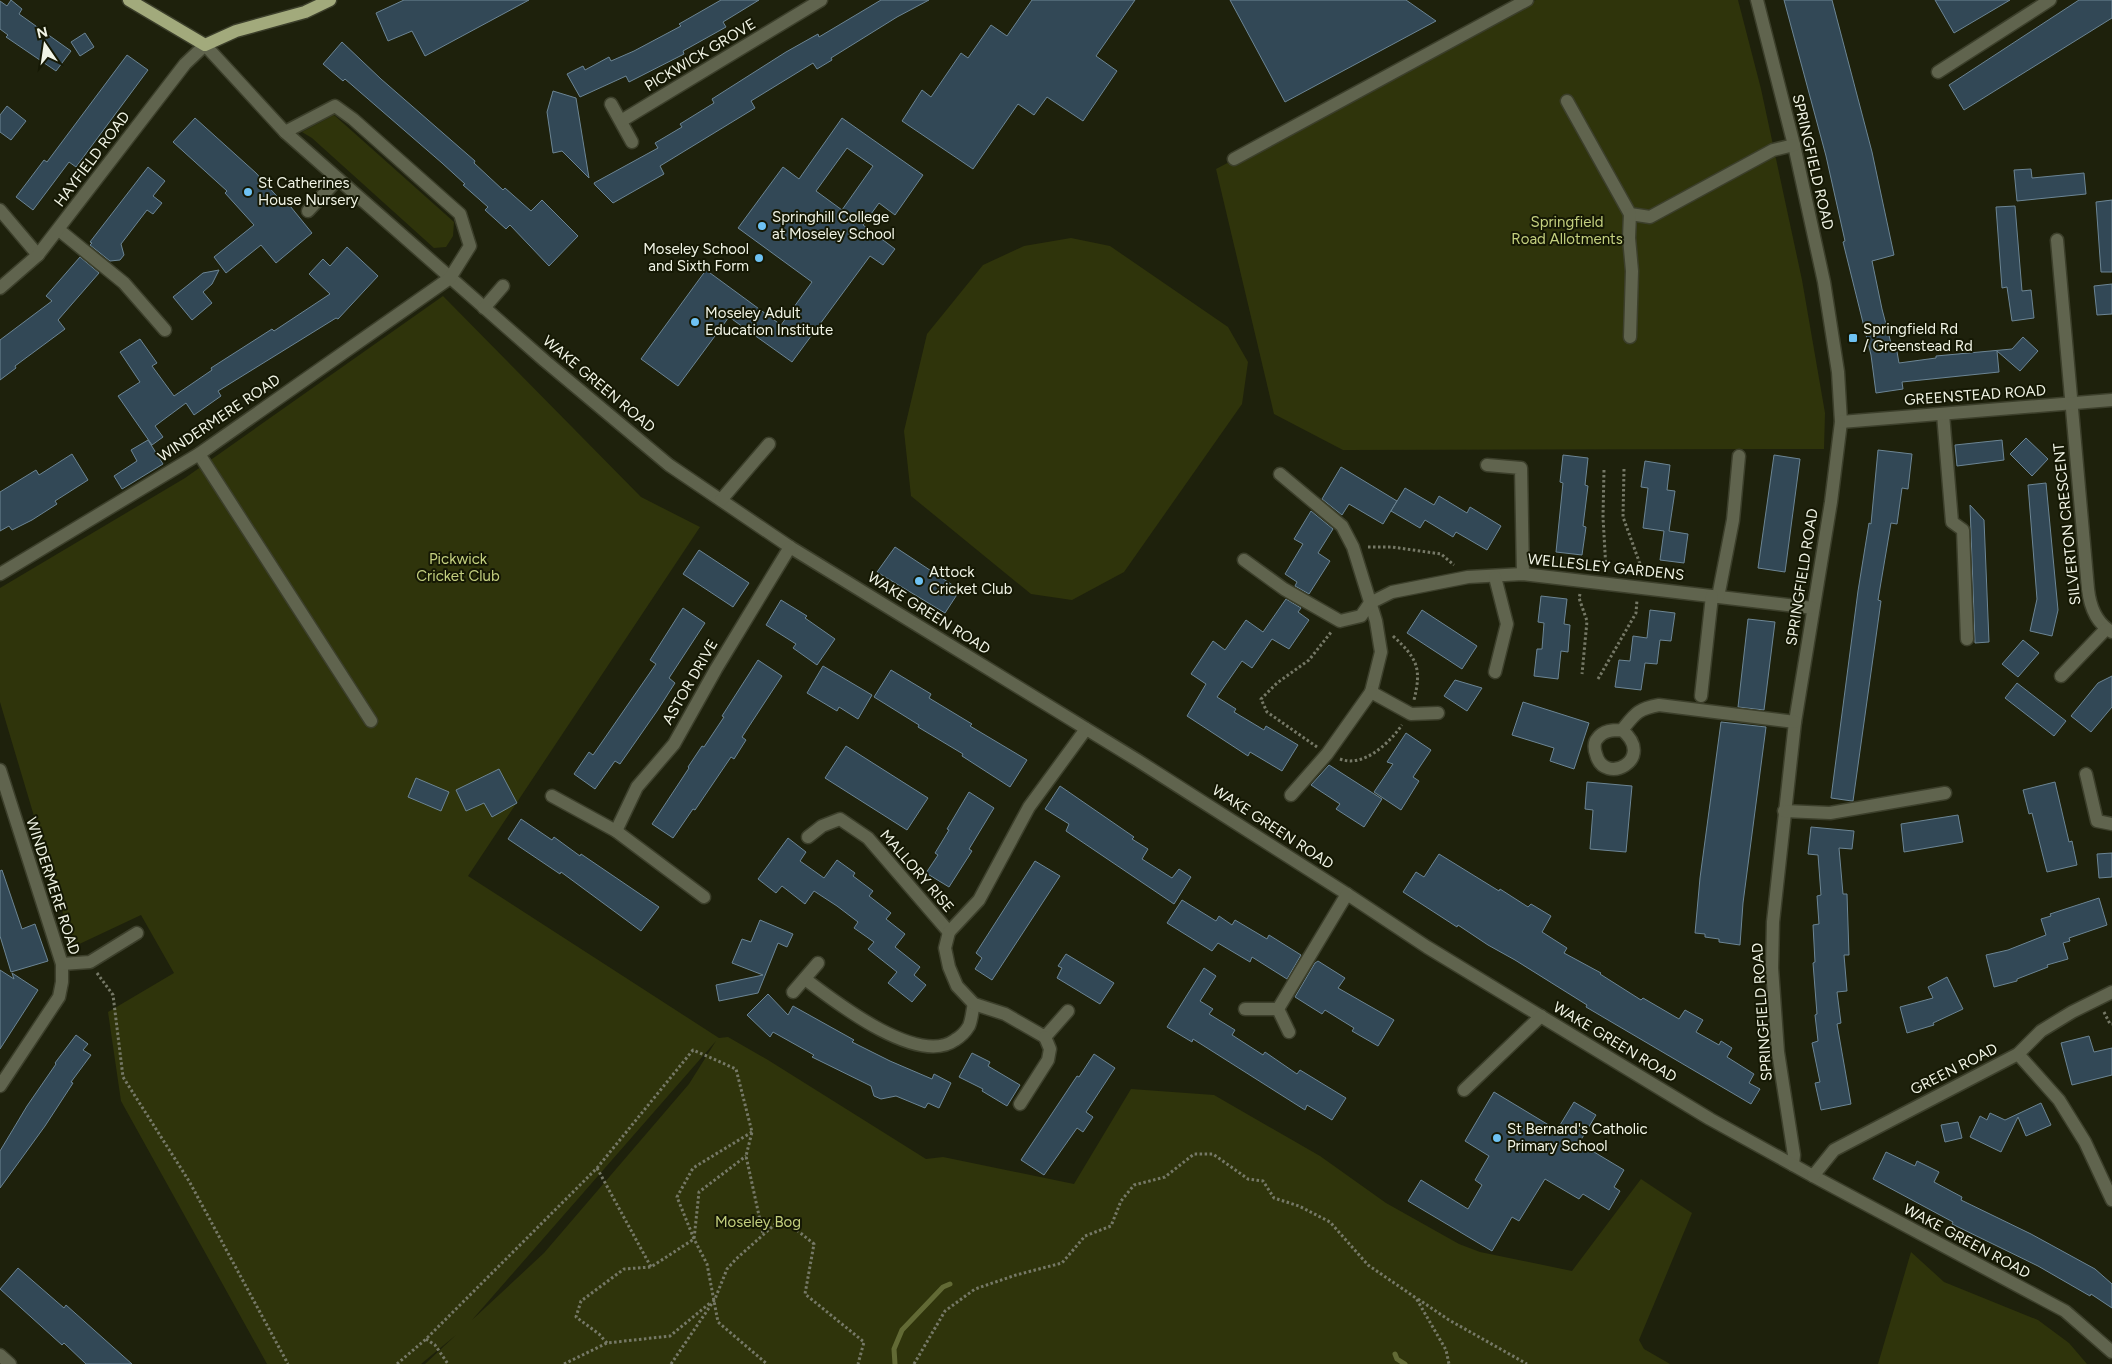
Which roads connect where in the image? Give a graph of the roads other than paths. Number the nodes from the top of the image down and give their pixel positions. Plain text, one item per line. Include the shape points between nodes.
1 (129, 0) edge
2 (330, 0) edge
3 (821, 0) edge
4 (1527, 0) edge
5 (1757, 0) edge
6 (2025, 0) edge
7 (2050, 0) edge
8 (2032, 11) junction
9 (205, 45) junction
10 (1938, 72) dead end
11 (1566, 101) dead end
12 (611, 104) dead end
13 (622, 121) junction
14 (285, 132) junction
15 (632, 142) dead end
16 (1794, 145) junction
17 (1234, 159) dead end
18 (338, 179) junction
19 (0, 210) edge
20 (308, 211) dead end
21 (1630, 214) junction
22 (58, 230) junction
23 (2057, 240) dead end
24 (38, 255) junction
25 (450, 278) junction
26 (503, 286) dead end
27 (0, 288) edge
28 (484, 308) junction
29 (165, 330) dead end
30 (1630, 337) dead end
31 (2112, 400) edge
32 (2071, 404) junction
33 (1943, 414) junction
34 (1841, 422) junction
35 (769, 444) dead end
36 (199, 454) junction
37 (1739, 456) dead end
38 (1487, 465) dead end
39 (1280, 474) dead end
40 (721, 500) junction
41 (790, 547) junction
42 (1244, 560) dead end
43 (0, 574) edge
44 (1523, 574) junction
45 (1495, 577) junction
46 (1715, 596) junction
47 (1370, 603) junction
48 (1813, 608) junction
49 (2109, 631) edge
50 (1967, 639) dead end
51 (1495, 672) dead end
52 (2061, 676) dead end
53 (1371, 692) junction
54 (1701, 696) dead end
55 (1438, 713) dead end
56 (371, 721) dead end
57 (1795, 722) junction
58 (1086, 729) junction
59 (1622, 730) dead end
60 (2086, 774) dead end
61 (1, 779) edge
62 (1945, 793) dead end
63 (1291, 795) dead end
64 (552, 796) dead end
65 (1784, 811) junction
66 (2112, 824) edge
67 (616, 831) junction
68 (808, 837) dead end
69 (1346, 894) junction
70 (704, 897) dead end
71 (949, 932) junction
72 (137, 933) dead end
73 (818, 963) dead end
74 (62, 964) junction
75 (805, 979) junction
76 (793, 992) dead end
77 (2112, 992) edge
78 (974, 1004) junction
79 (1245, 1009) dead end
80 (1278, 1009) junction
81 (1068, 1011) dead end
82 (1541, 1016) junction
83 (1289, 1032) dead end
84 (1045, 1037) junction
85 (2018, 1054) junction
86 (0, 1086) edge
87 (1464, 1090) dead end
88 (1020, 1104) dead end
89 (1794, 1165) junction
90 (1813, 1176) junction
91 (2112, 1200) edge
92 (2112, 1352) edge
93 (0, 1355) edge
94 (10, 1364) edge

1 - 9 main road, WAKE GREEN ROAD
2 - 9 main road via 305,12 236,31
3 - 13 street, PICKWICK GROVE
4 - 17 street
5 - 16 street, SPRINGFIELD ROAD
6 - 8 street
7 - 8 street
8 - 10 street
9 - 14 street, WAKE GREEN ROAD
9 - 22 street, HAYFIELD ROAD via 185,64
11 - 21 street
12 - 13 street
13 - 15 street
14 - 18 street, WAKE GREEN ROAD
14 - 25 street via 335,106 353,119 460,214 470,246
16 - 21 street via 1773,150 1650,217
16 - 34 street, SPRINGFIELD ROAD via 1824,282 1838,372
18 - 20 street
18 - 25 street, WAKE GREEN ROAD
19 - 24 street
21 - 30 street
22 - 24 street, HAYFIELD ROAD
22 - 29 street via 124,283
23 - 32 street, SILVERTON CRESCENT
24 - 27 street, HAYFIELD ROAD
25 - 28 street, WAKE GREEN ROAD
25 - 36 street, WINDERMERE ROAD
26 - 28 street
28 - 40 street, WAKE GREEN ROAD via 669,465
31 - 32 street, GREENSTEAD ROAD
32 - 33 street, GREENSTEAD ROAD
32 - 49 street, SILVERTON CRESCENT via 2090,603 2095,616
33 - 34 street, GREENSTEAD ROAD
33 - 50 street via 1952,522 1963,530
34 - 48 street, SPRINGFIELD ROAD
35 - 40 street
36 - 43 street, WINDERMERE ROAD
36 - 56 street
37 - 46 street via 1732,520
38 - 44 street via 1521,468
39 - 47 street via 1342,526 1353,546
40 - 41 street, WAKE GREEN ROAD
41 - 58 street, WAKE GREEN ROAD
41 - 67 street, ASTOR DRIVE via 674,744 637,787
42 - 47 street, WELLESLEY GARDENS via 1284,590 1340,621 1361,616
44 - 45 street, WELLESLEY GARDENS
44 - 46 street, WELLESLEY GARDENS
45 - 47 street, WELLESLEY GARDENS via 1468,577 1392,592
45 - 51 street via 1507,624
46 - 48 street, WELLESLEY GARDENS
46 - 54 street
47 - 53 street via 1382,652
48 - 57 street, SPRINGFIELD ROAD
49 - 52 street
53 - 55 street via 1411,714
53 - 63 street via 1328,754
57 - 59 street via 1659,705 1642,709
57 - 65 street, SPRINGFIELD ROAD
58 - 69 street, WAKE GREEN ROAD
58 - 71 street via 1029,807 979,900
60 - 66 street via 2097,821
61 - 74 street, WINDERMERE ROAD
62 - 65 street via 1830,813
64 - 67 street
65 - 89 street, SPRINGFIELD ROAD via 1773,922 1772,968 1778,1052
67 - 70 street
68 - 71 street, MALLORY RISE via 822,826 840,819 868,838
69 - 80 street
69 - 82 street, WAKE GREEN ROAD
71 - 78 street via 945,948 948,967 957,986
72 - 74 street via 90,962
73 - 75 street
74 - 86 street, WINDERMERE ROAD via 59,997
75 - 76 street
75 - 78 street via 882,1032 916,1044 950,1044 968,1027
77 - 85 street, GREEN ROAD via 2041,1031
78 - 84 street via 1004,1014
79 - 80 street
80 - 83 street
81 - 84 street
82 - 87 street
82 - 89 street, WAKE GREEN ROAD via 1710,1119
84 - 88 street via 1050,1049 1048,1060
85 - 90 street, GREEN ROAD via 1834,1150
85 - 91 street via 2059,1100 2085,1142
89 - 90 street, WAKE GREEN ROAD
90 - 92 street, WAKE GREEN ROAD via 2065,1311
93 - 94 street

